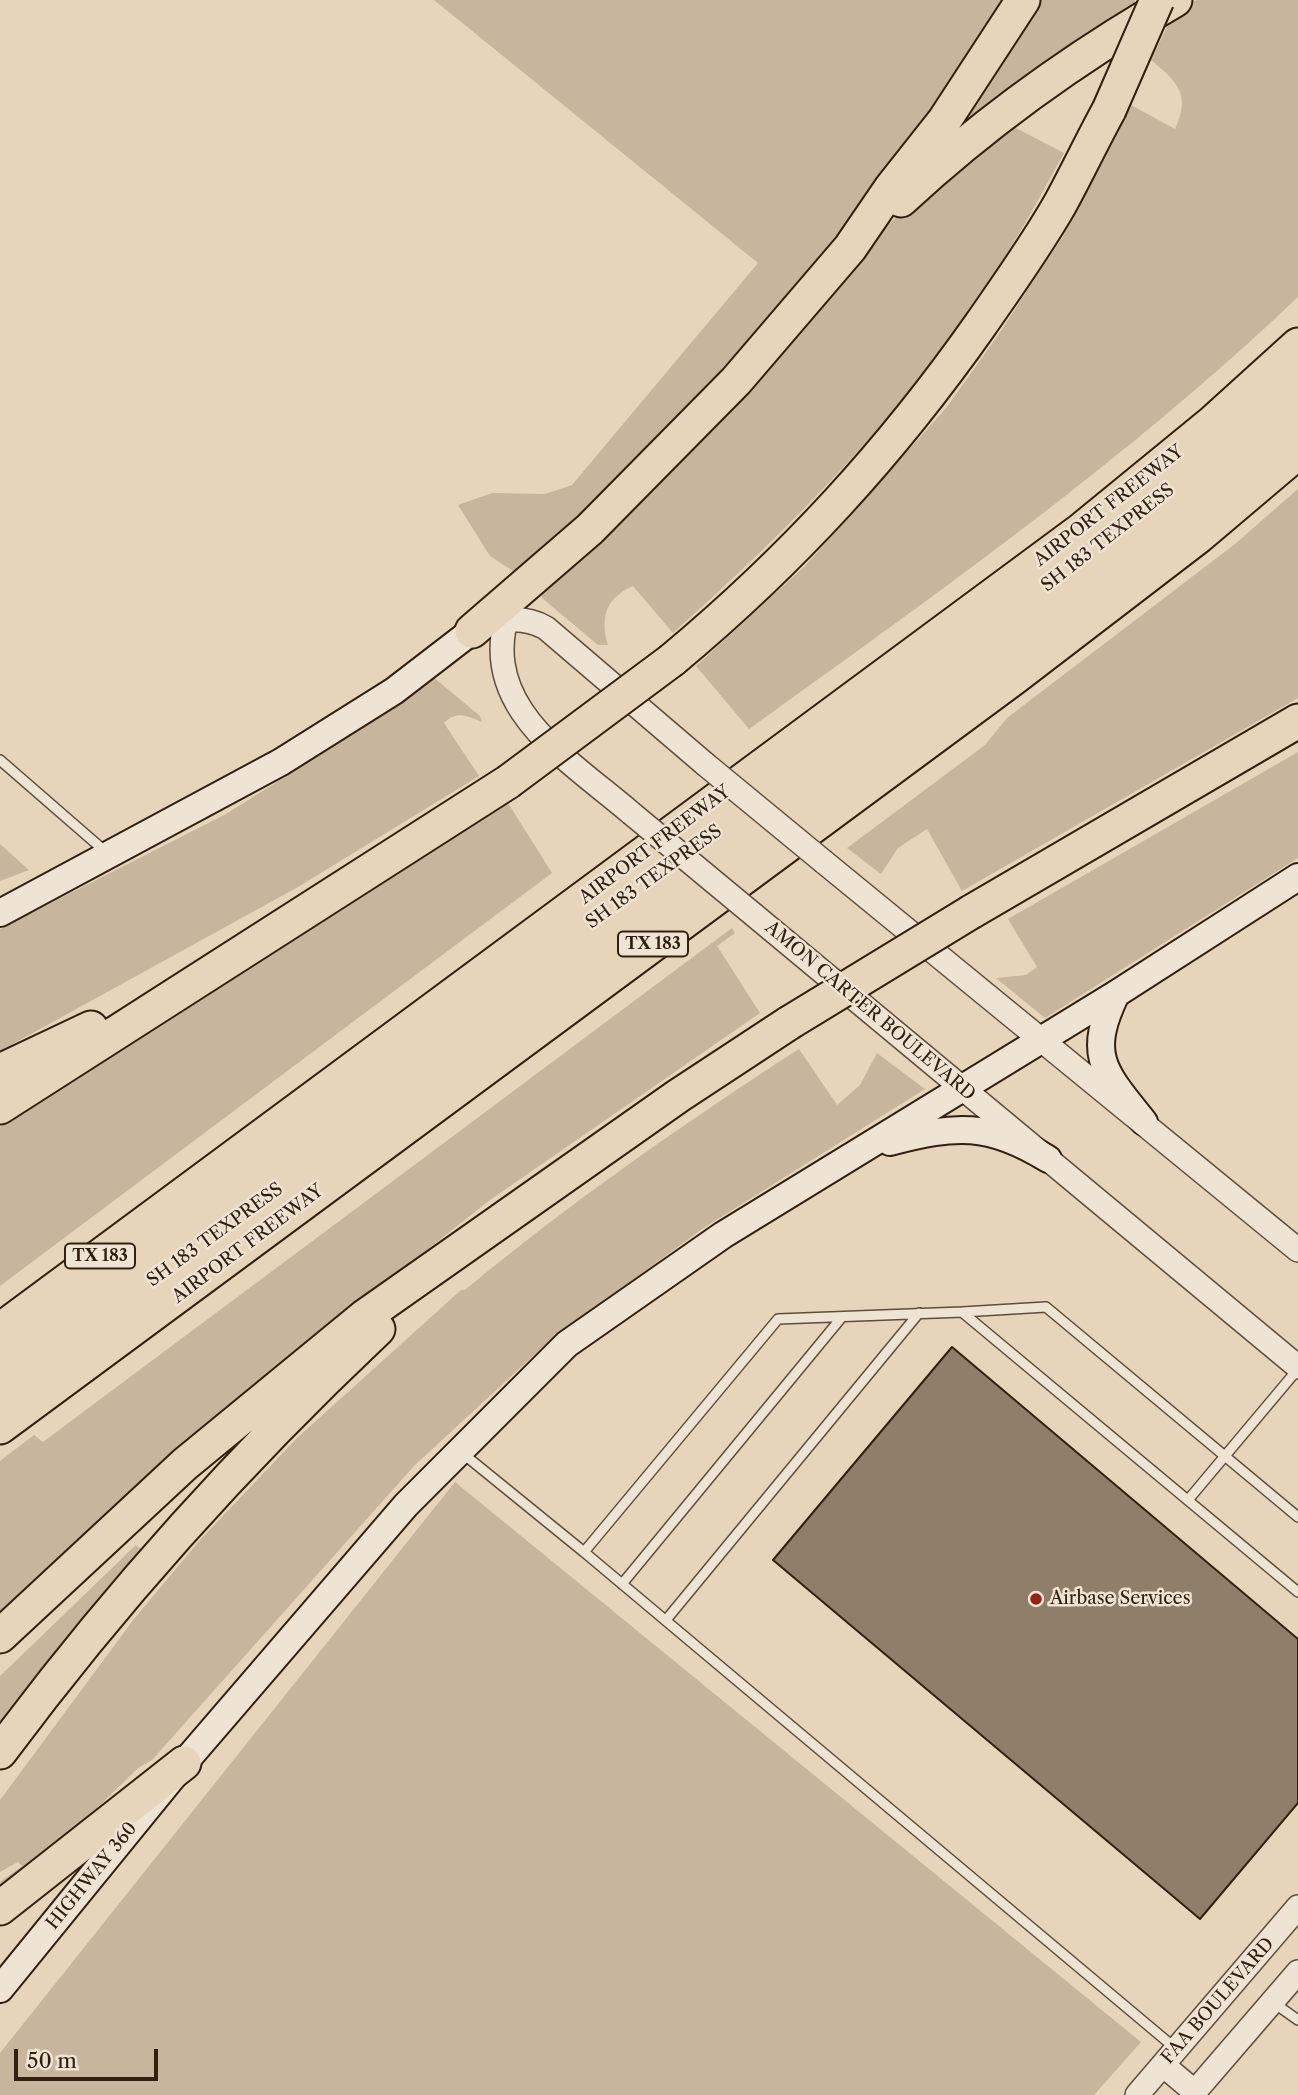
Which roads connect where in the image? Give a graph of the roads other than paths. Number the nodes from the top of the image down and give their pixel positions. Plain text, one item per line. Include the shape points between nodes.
1 (1023, 0) edge
2 (1157, 0) edge
3 (1175, 0) edge
4 (850, 248) junction
5 (1298, 345) edge
6 (1298, 382) edge
7 (1298, 415) edge
8 (1298, 452) edge
9 (512, 606) junction
10 (472, 631) joint
11 (1298, 721) edge
12 (0, 760) edge
13 (110, 855) junction
14 (1298, 877) edge
15 (0, 913) edge
16 (186, 986) junction
17 (1116, 994) junction
18 (1041, 1041) junction
19 (0, 1071) edge
20 (964, 1088) junction
21 (0, 1107) edge
22 (1144, 1122) junction
23 (865, 1148) junction
24 (1048, 1159) junction
25 (572, 1170) junction
26 (1298, 1250) edge
27 (51, 1293) junction
28 (962, 1312) junction
29 (919, 1313) junction
30 (842, 1317) junction
31 (0, 1323) edge
32 (0, 1330) edge
33 (0, 1361) edge
34 (1298, 1368) edge
35 (0, 1392) edge
36 (0, 1427) edge
37 (460, 1451) junction
38 (1225, 1455) junction
39 (1188, 1500) junction
40 (1298, 1517) edge
41 (584, 1552) junction
42 (622, 1584) junction
43 (1298, 1592) edge
44 (666, 1620) junction
45 (0, 1636) edge
46 (0, 1752) edge
47 (184, 1763) junction
48 (1298, 1907) edge
49 (0, 1908) edge
50 (1298, 1972) edge
51 (0, 1989) edge
52 (1273, 2002) junction
53 (1298, 2020) edge
54 (1170, 2057) junction
55 (1195, 2094) edge
56 (1137, 2095) edge

1 - 4 highway via 944,121
2 - 16 highway, bridge via 1109,110 1059,205 1006,288 881,457 802,544 672,660 508,782
3 - 4 highway via 1048,79 982,129
4 - 9 highway via 684,436
5 - 27 highway, AIRPORT FREEWAY / TX 183 via 1081,530
6 - 33 highway, SH 183 TEXPRESS via 1065,573
7 - 35 highway, SH 183 TEXPRESS via 1200,500 1011,646
8 - 36 highway, AIRPORT FREEWAY / TX 183 via 1199,536 1036,661
9 - 10 highway
9 - 18 street, bridge via 554,633
9 - 20 street, AMON CARTER BOULEVARD, bridge via 501,645 503,676 521,713 543,737
10 - 13 main road via 394,691 281,762
11 - 25 highway, bridge via 789,1023
12 - 13 lane
13 - 15 main road
14 - 17 main road
16 - 19 highway
16 - 21 highway
17 - 18 main road
17 - 22 main road via 1103,1022 1099,1049 1111,1080
18 - 20 main road
18 - 22 street
20 - 23 main road
20 - 24 street, AMON CARTER BOULEVARD
22 - 26 street
23 - 24 main road via 943,1128 1003,1136
23 - 37 main road via 723,1234 567,1344
24 - 34 street, AMON CARTER BOULEVARD
25 - 45 highway via 364,1317 276,1387 185,1464
25 - 46 highway via 422,1290 295,1410 152,1561
27 - 31 highway
27 - 32 highway, AIRPORT FREEWAY / TX 183
28 - 29 lane
28 - 38 lane via 1046,1307
28 - 39 lane
29 - 30 lane
29 - 44 lane
30 - 41 lane via 778,1319
30 - 42 lane
34 - 38 lane
37 - 41 lane
37 - 47 main road via 406,1505
38 - 39 lane
38 - 40 lane
39 - 43 lane
41 - 42 lane
42 - 44 lane
44 - 54 lane
47 - 49 highway
47 - 51 main road, HIGHWAY 360
48 - 54 street, FAA BOULEVARD
50 - 52 street
52 - 53 lane
52 - 55 street
54 - 55 street
54 - 56 street, FAA BOULEVARD

